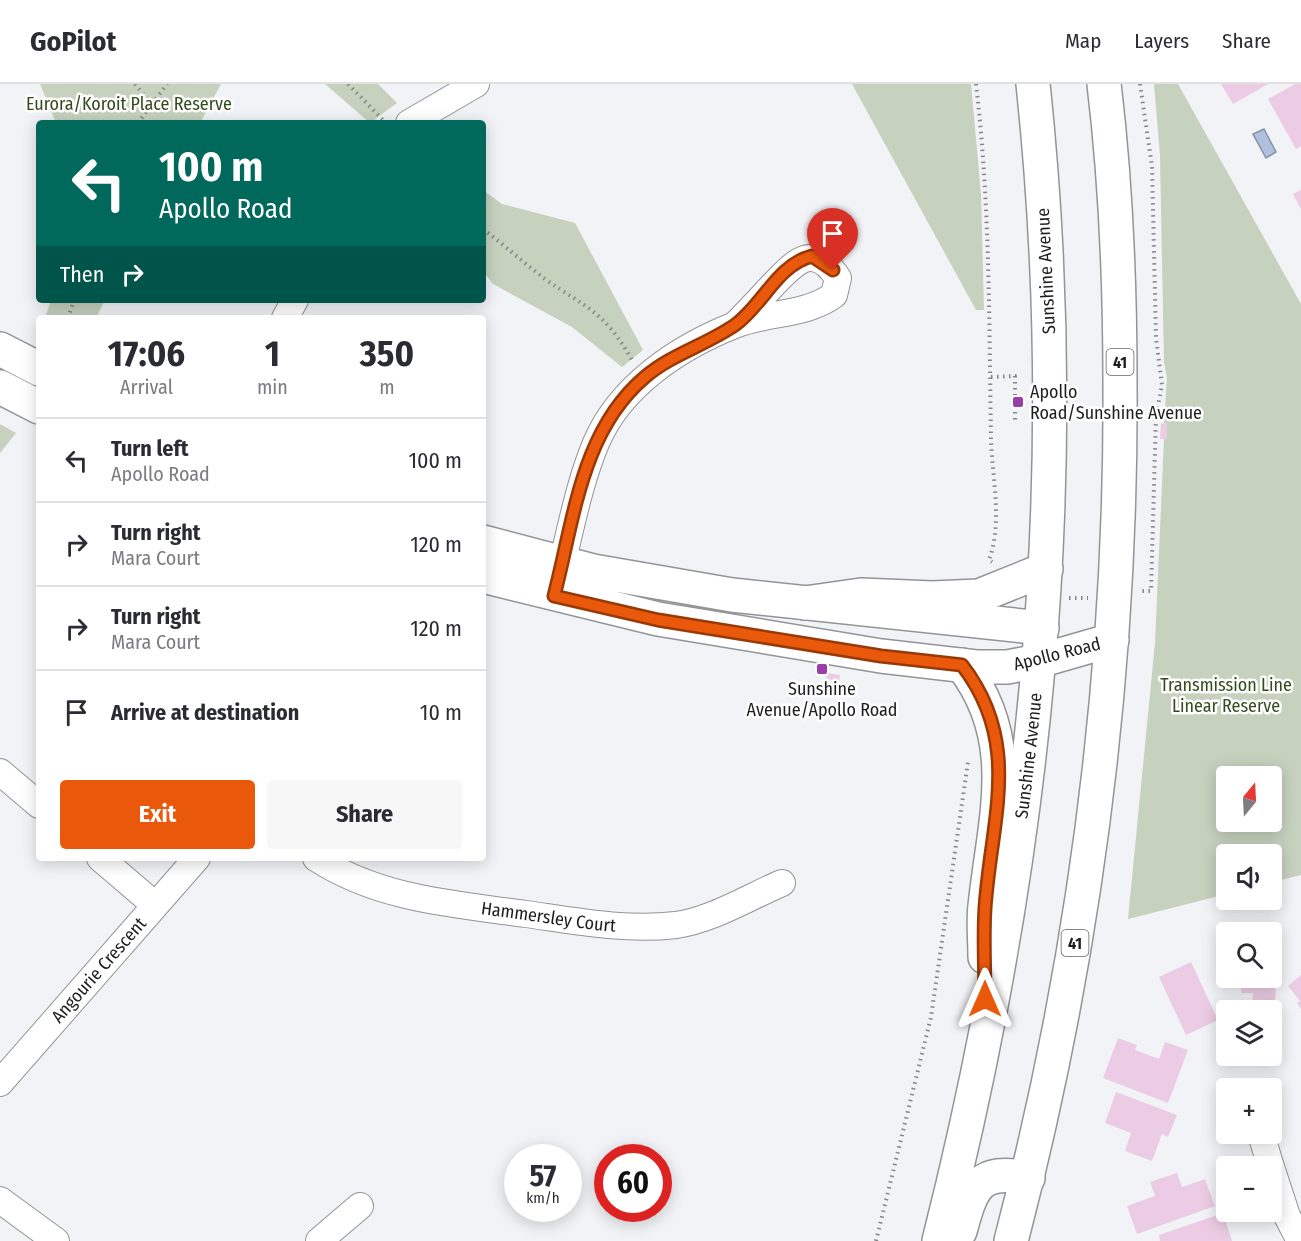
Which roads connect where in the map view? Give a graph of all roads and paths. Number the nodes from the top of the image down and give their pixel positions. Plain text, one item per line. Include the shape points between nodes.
1 (135, 84) edge
2 (166, 84) edge
3 (348, 84) edge
4 (476, 84) edge
5 (976, 84) edge
6 (1033, 84) edge
7 (1104, 84) edge
8 (1140, 84) edge
9 (150, 104) junction
10 (140, 120) edge
11 (382, 120) edge
12 (414, 120) edge
13 (486, 231) edge
14 (736, 324) dead end
15 (0, 349) edge
16 (36, 367) edge
17 (991, 376) junction
18 (644, 378) junction
19 (0, 387) edge
20 (36, 405) edge
21 (1015, 423) dead end
22 (486, 543) edge
23 (989, 560) dead end
24 (562, 563) junction
25 (1046, 569) junction
26 (486, 577) edge
27 (1133, 591) dead end
28 (554, 596) junction
29 (805, 603) junction
30 (1042, 628) junction
31 (1112, 640) junction
32 (1039, 661) junction
33 (962, 665) junction
34 (968, 753) dead end
35 (0, 772) edge
36 (36, 802) edge
37 (104, 861) edge
38 (194, 861) edge
39 (321, 861) edge
40 (782, 883) dead end
41 (155, 905) junction
42 (984, 1045) junction
43 (0, 1083) edge
44 (1028, 1178) junction
45 (0, 1200) edge
46 (1282, 1201) edge
47 (360, 1206) dead end
48 (56, 1241) edge
49 (319, 1241) edge
50 (876, 1241) edge
51 (939, 1241) edge
52 (957, 1241) edge
53 (1011, 1241) edge
54 (1300, 1241) edge

1 - 9 path
2 - 9 path
3 - 11 path
4 - 12 street
5 - 17 path via 985,173
6 - 25 main road, Sunshine Avenue via 1050,354
7 - 31 main road, 41 via 1115,205 1120,339 1119,517
8 - 27 path via 1152,166 1156,338 1162,385 1156,416 1151,591
9 - 10 path
13 - 18 path via 540,275 602,317
14 - 18 street via 672,357
15 - 16 main road
17 - 21 path via 1015,376
17 - 23 path via 996,525
18 - 24 street via 623,400 597,440
19 - 20 main road
22 - 24 main road, Apollo Road
24 - 28 street
24 - 29 main road, Apollo Road via 621,577
25 - 29 main road via 980,596 861,595
25 - 30 main road, Sunshine Avenue
26 - 28 main road, Apollo Road
28 - 33 main road, Apollo Road via 658,620
29 - 30 main road, Apollo Road
30 - 31 main road, Apollo Road
30 - 32 main road, Sunshine Avenue
31 - 32 main road, Apollo Road
31 - 44 main road, 41 via 1102,755 1080,914
32 - 33 main road, Apollo Road via 1008,667
32 - 42 main road, Sunshine Avenue via 1021,838
33 - 42 main road via 988,708 999,759 1000,800 985,907
34 - 50 path via 931,1017
35 - 36 street
37 - 41 street
38 - 41 street, Angourie Crescent
39 - 40 street, Hammersley Court via 351,878 408,897 646,927 700,919
41 - 43 street, Angourie Crescent
42 - 51 main road, Sunshine Avenue
44 - 52 main road via 998,1174 981,1184 967,1205
44 - 53 main road, 41
45 - 48 street
46 - 54 street
47 - 49 street

